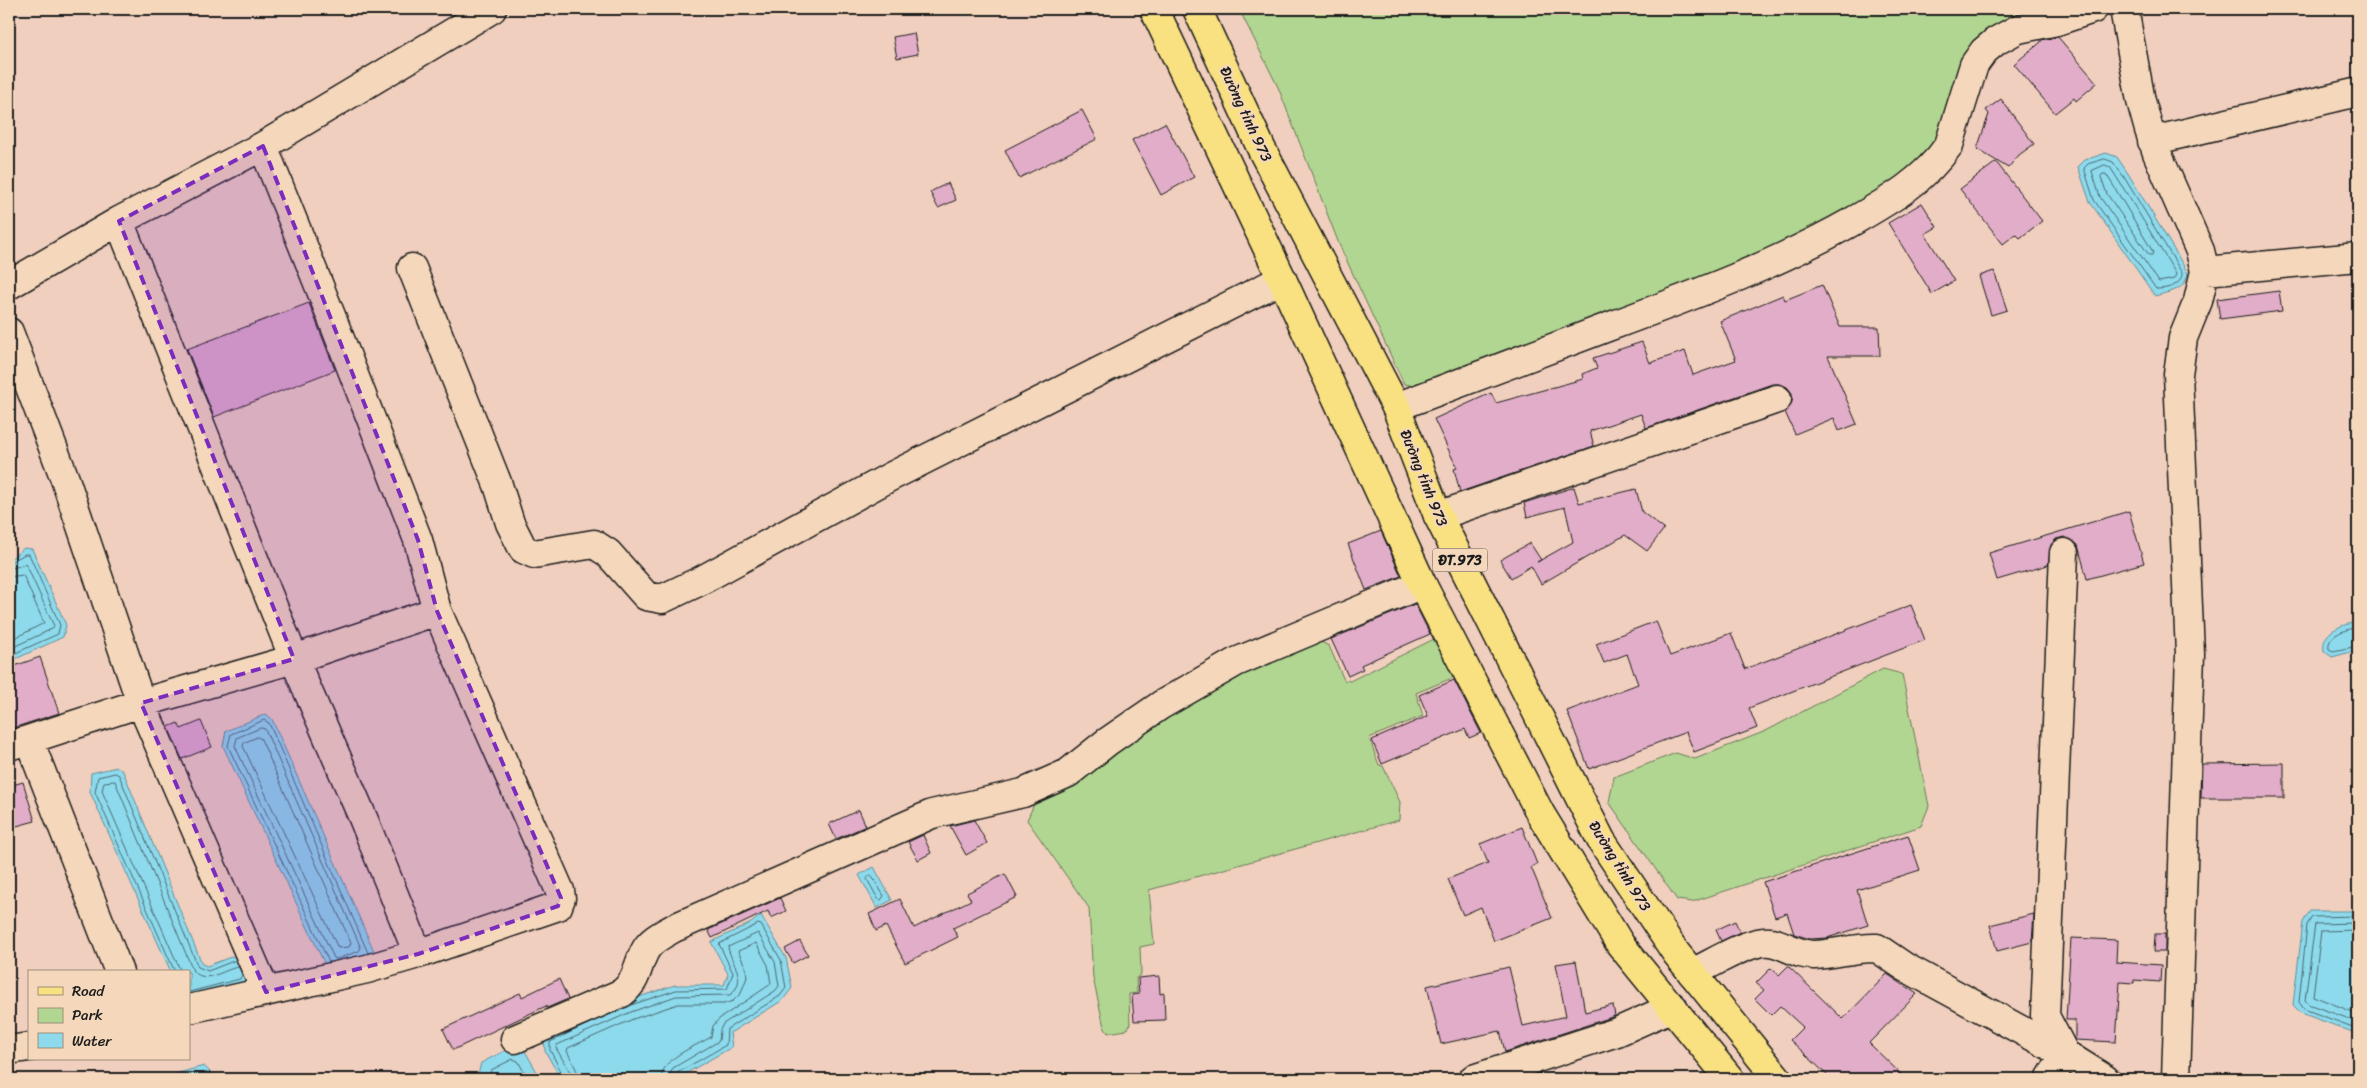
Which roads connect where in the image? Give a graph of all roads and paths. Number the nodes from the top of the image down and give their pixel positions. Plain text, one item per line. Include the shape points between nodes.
1 (492, 9) edge
2 (1154, 9) edge
3 (1197, 9) edge
4 (2093, 9) edge
5 (2124, 9) edge
6 (2358, 92) edge
7 (2152, 141) junction
8 (262, 146) junction
9 (119, 221) junction
10 (2358, 257) edge
11 (412, 268) dead end
12 (2205, 271) junction
13 (1282, 279) junction
14 (9, 284) edge
15 (9, 332) edge
16 (1777, 400) dead end
17 (1396, 408) junction
18 (1438, 516) junction
19 (2064, 554) dead end
20 (1422, 584) junction
21 (437, 611) junction
22 (294, 659) junction
23 (140, 703) junction
24 (19, 743) edge
25 (418, 954) junction
26 (118, 970) edge
27 (1692, 973) junction
28 (266, 992) junction
29 (1673, 1007) junction
30 (190, 1009) edge
31 (515, 1039) dead end
32 (28, 1047) edge
33 (9, 1050) edge
34 (2065, 1054) junction
35 (1473, 1079) edge
36 (1730, 1079) edge
37 (1778, 1079) edge
38 (2050, 1079) edge
39 (2105, 1079) edge
40 (2176, 1079) edge

1 - 8 street
2 - 13 main road, ĐT.973
3 - 17 main road, Đường tỉnh 973 / ĐT.973 via 1262,150
4 - 17 street via 2057,22 2018,29 1984,51 1974,65 1949,145 1918,180 1832,233 1731,281
5 - 7 street
6 - 7 street
7 - 12 street via 2200,252
8 - 9 street
8 - 21 street via 418,540
9 - 14 street
9 - 22 street
10 - 12 street
11 - 13 street via 522,549 534,554 594,544 608,553 646,596 662,599 890,477
12 - 40 street via 2198,302 2183,338 2178,374 2190,654
13 - 20 main road, ĐT.973
15 - 23 street via 64,479
16 - 18 street
17 - 18 main road, Đường tỉnh 973 / ĐT.973
18 - 27 main road, Đường tỉnh 973 / ĐT.973 via 1600,840
19 - 34 street via 2045,1016
20 - 29 main road, ĐT.973 via 1540,813 1620,944
20 - 31 street via 1236,662 1161,705 1068,773 1023,793 932,814 674,928 646,948 632,985 622,993
21 - 22 street
21 - 25 street via 561,895 558,906
22 - 23 street
22 - 25 street
23 - 24 street
23 - 28 street
24 - 26 street
25 - 28 street via 367,970
27 - 34 street via 1756,943 1770,942 1795,952 1814,955 1877,948 1905,967
27 - 37 main road, Đường tỉnh 973 / ĐT.973
28 - 30 street
29 - 35 street via 1617,1032
29 - 36 main road, ĐT.973
32 - 33 street
34 - 38 street
34 - 39 street

